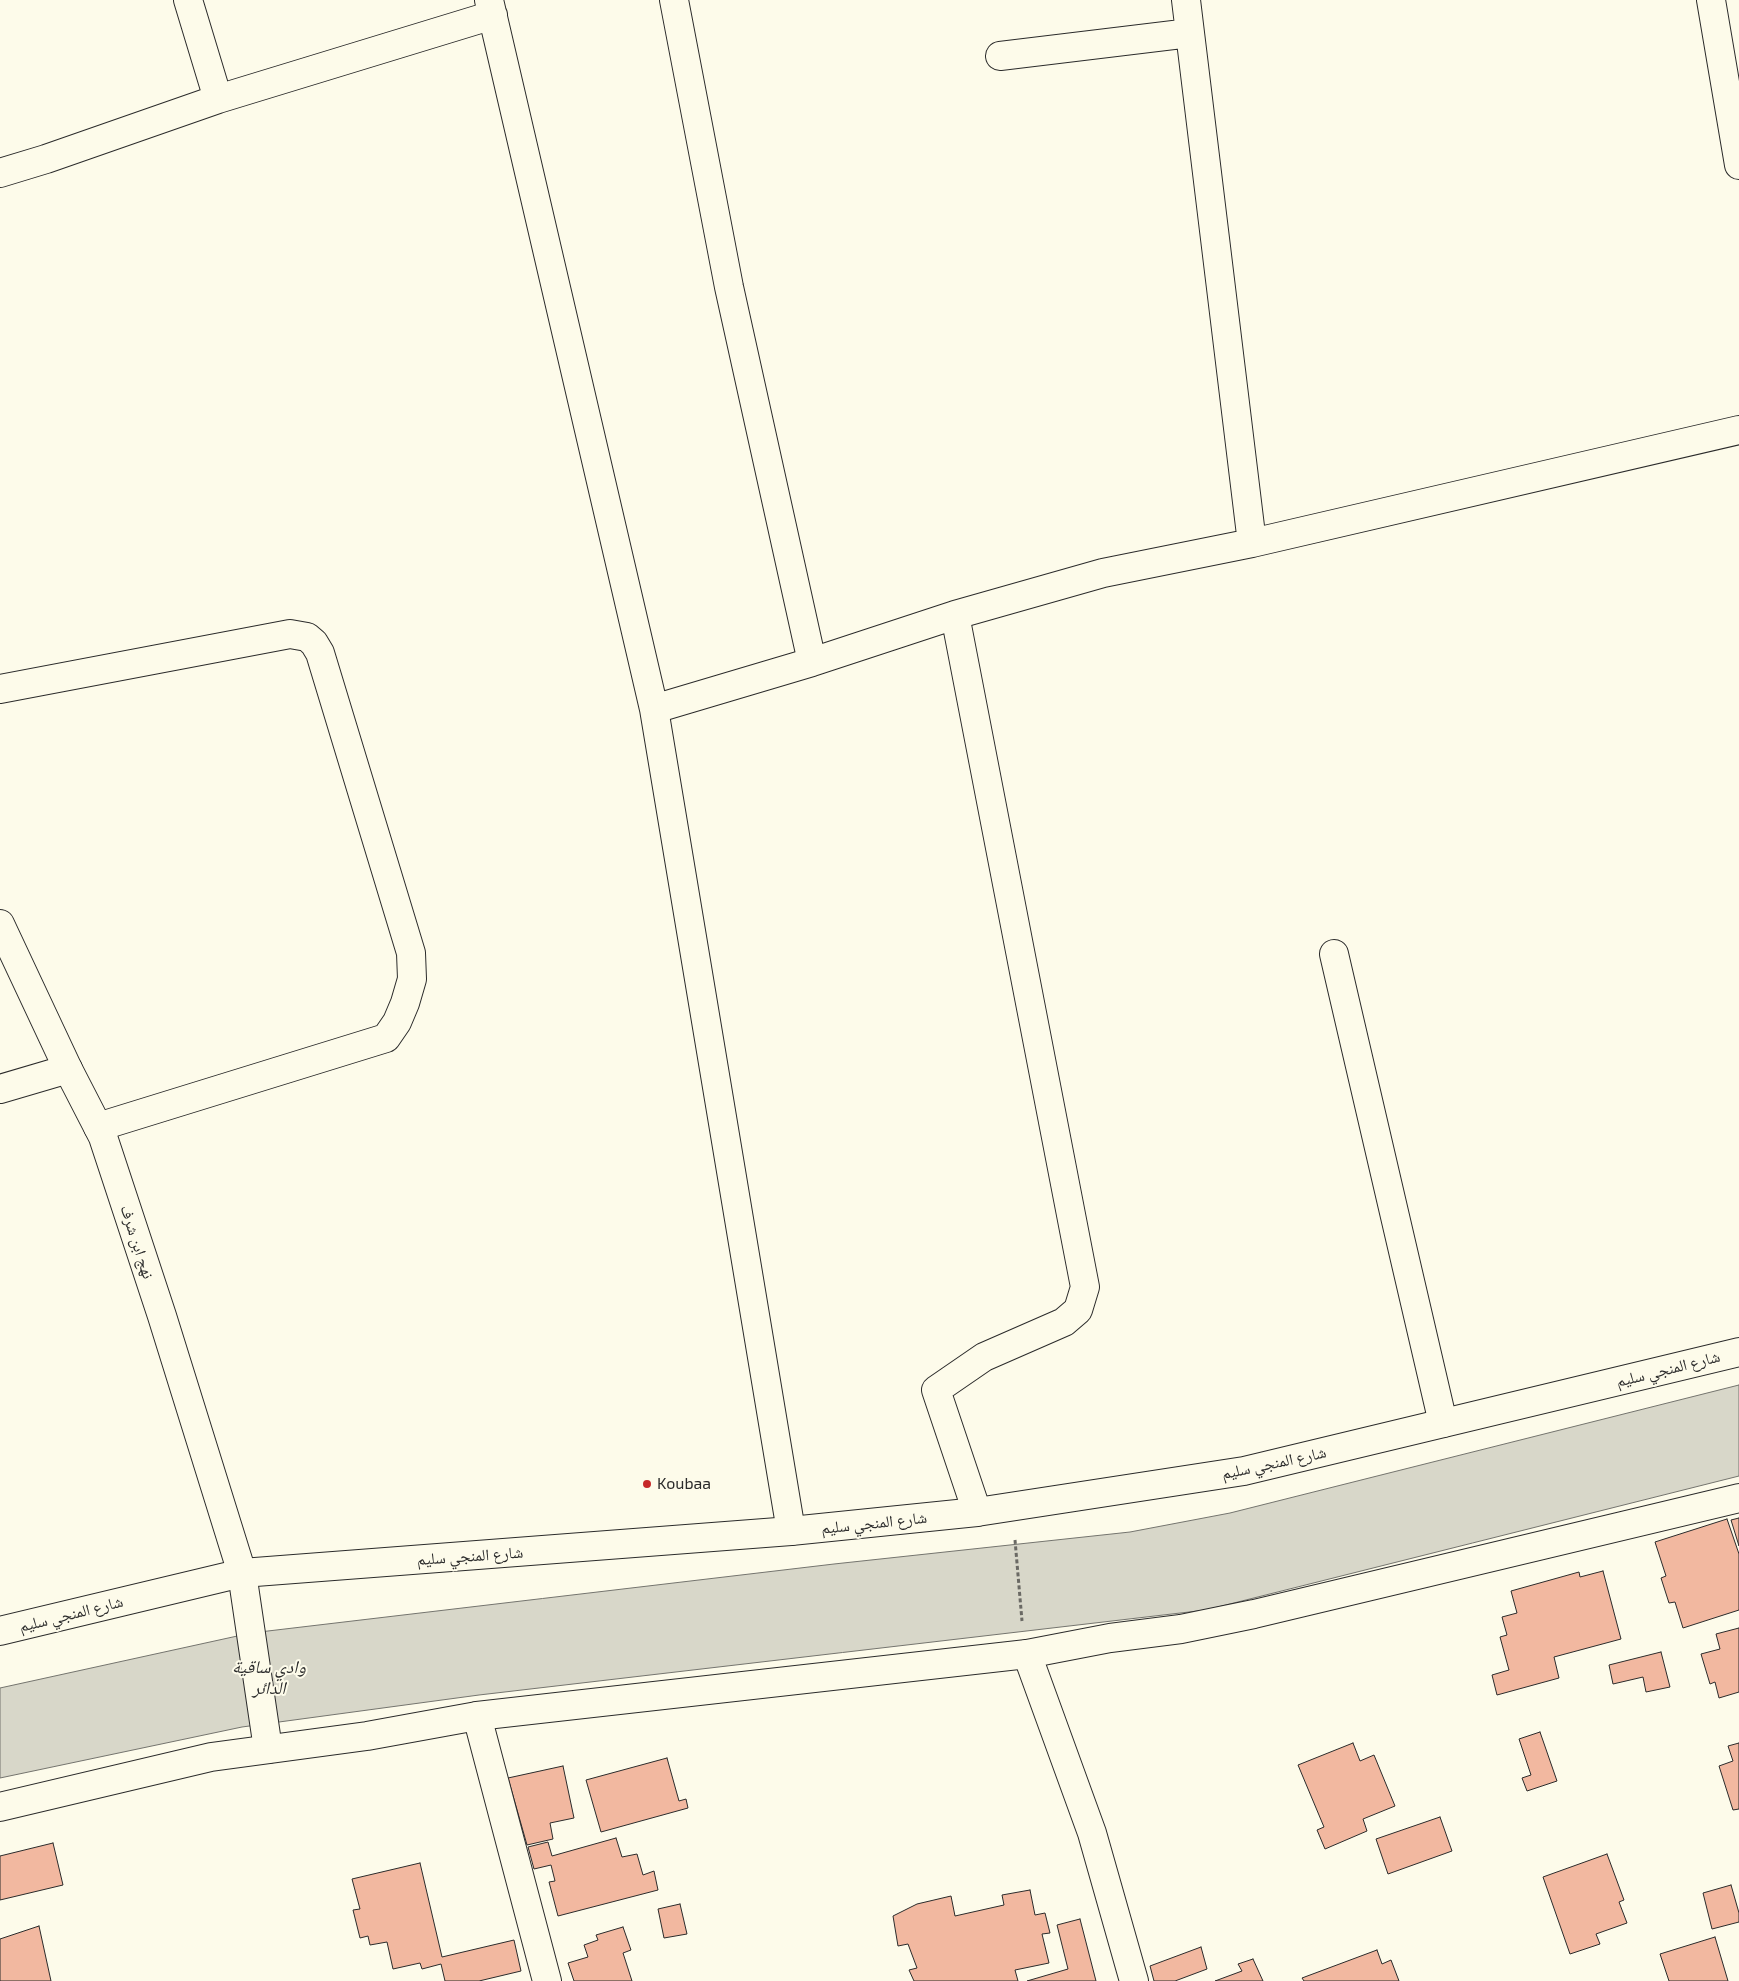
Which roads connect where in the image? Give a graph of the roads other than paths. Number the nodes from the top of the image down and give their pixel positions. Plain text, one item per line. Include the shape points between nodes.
1 (188, 0) edge
2 (674, 0) edge
3 (1186, 0) edge
4 (1711, 0) edge
5 (491, 8) edge
6 (1190, 33) junction
7 (1000, 56) dead end
8 (218, 98) junction
9 (1739, 165) edge
10 (0, 173) edge
11 (1739, 430) edge
12 (1252, 544) junction
13 (955, 615) junction
14 (812, 662) junction
15 (0, 689) edge
16 (654, 709) junction
17 (0, 924) edge
18 (1334, 954) dead end
19 (68, 1069) junction
20 (0, 1089) edge
21 (98, 1127) junction
22 (1739, 1352) edge
23 (1443, 1423) junction
24 (1739, 1498) edge
25 (977, 1512) junction
26 (791, 1532) junction
27 (242, 1573) junction
28 (0, 1631) edge
29 (1027, 1654) junction
30 (477, 1716) junction
31 (267, 1739) junction
32 (0, 1807) edge
33 (547, 1981) edge
34 (1134, 1981) edge

1 - 8 street
2 - 14 street via 729,287
3 - 6 street
4 - 9 street
5 - 8 street
5 - 16 street
6 - 7 street
6 - 12 street
8 - 10 street
11 - 12 street
12 - 13 street via 1103,573
13 - 14 street
13 - 25 street via 1085,1287 1078,1310 1064,1322 984,1356 936,1390
14 - 16 street
15 - 21 street via 290,634 307,637 320,653 411,953 412,979 408,995 397,1022 386,1038
16 - 26 street
17 - 19 street, نهج ابن شرف
18 - 23 street
19 - 20 street
19 - 21 street, نهج ابن شرف
21 - 27 street, نهج ابن شرف via 162,1316
22 - 23 street, شارع المنجي سليم
23 - 25 street, شارع المنجي سليم via 1244,1471
24 - 29 street via 1254,1614
25 - 26 street, شارع المنجي سليم
26 - 27 street, شارع المنجي سليم
27 - 28 street, شارع المنجي سليم
27 - 31 street, نهج ابن شرف
29 - 30 street
29 - 34 street via 1092,1833
30 - 31 street via 367,1736
30 - 33 street
31 - 32 street via 211,1757

